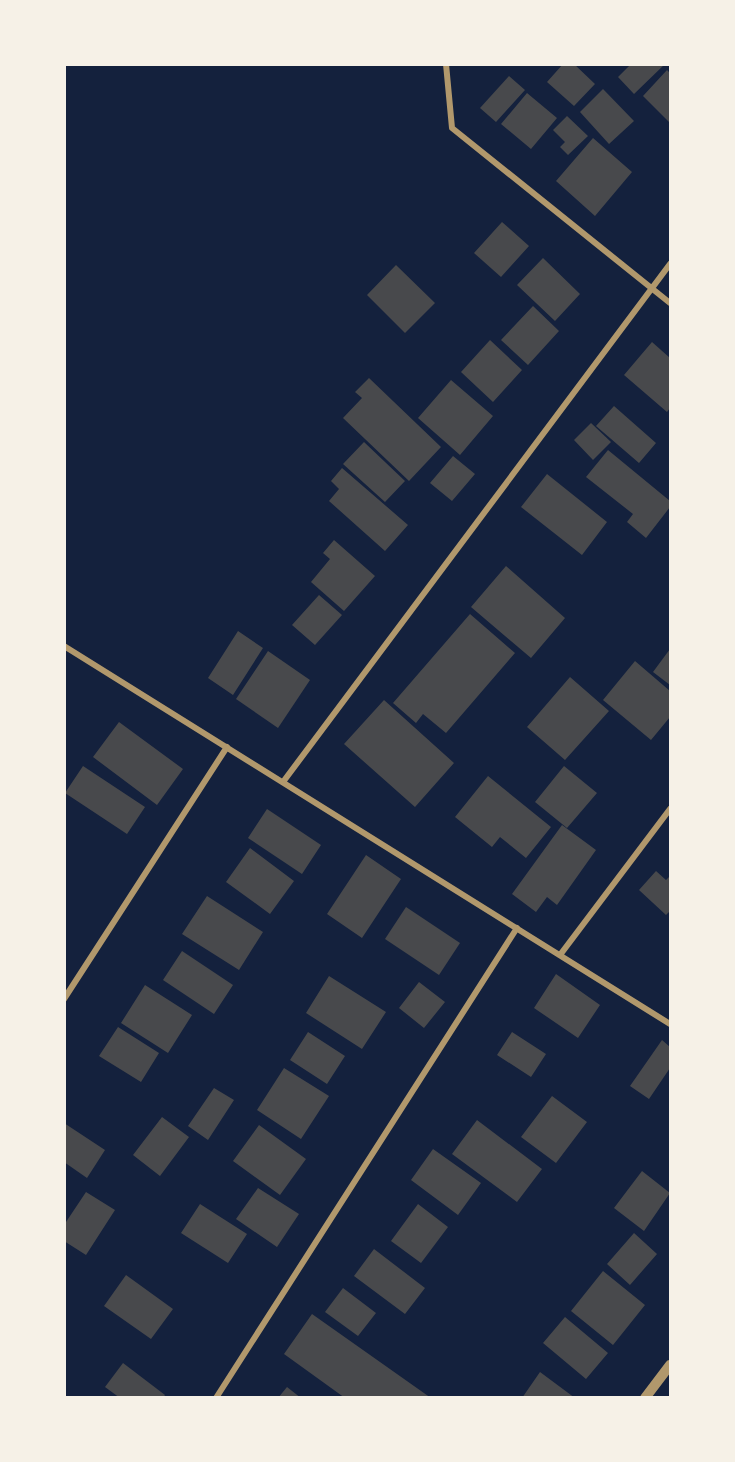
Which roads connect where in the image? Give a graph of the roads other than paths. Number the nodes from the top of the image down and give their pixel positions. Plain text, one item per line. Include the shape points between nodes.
1 (446, 64) edge
2 (670, 264) edge
3 (652, 289) junction
4 (670, 303) edge
5 (64, 646) edge
6 (226, 747) junction
7 (283, 782) junction
8 (670, 809) edge
9 (517, 928) junction
10 (560, 955) junction
11 (64, 999) edge
12 (670, 1024) edge
13 (670, 1365) edge
14 (216, 1398) edge
15 (645, 1398) edge

1 - 3 street via 452,128
2 - 3 street
3 - 4 street
3 - 7 street
5 - 6 street
6 - 7 street
6 - 11 street
7 - 9 street
8 - 10 street
9 - 10 street
9 - 14 street
10 - 12 street
13 - 15 street

